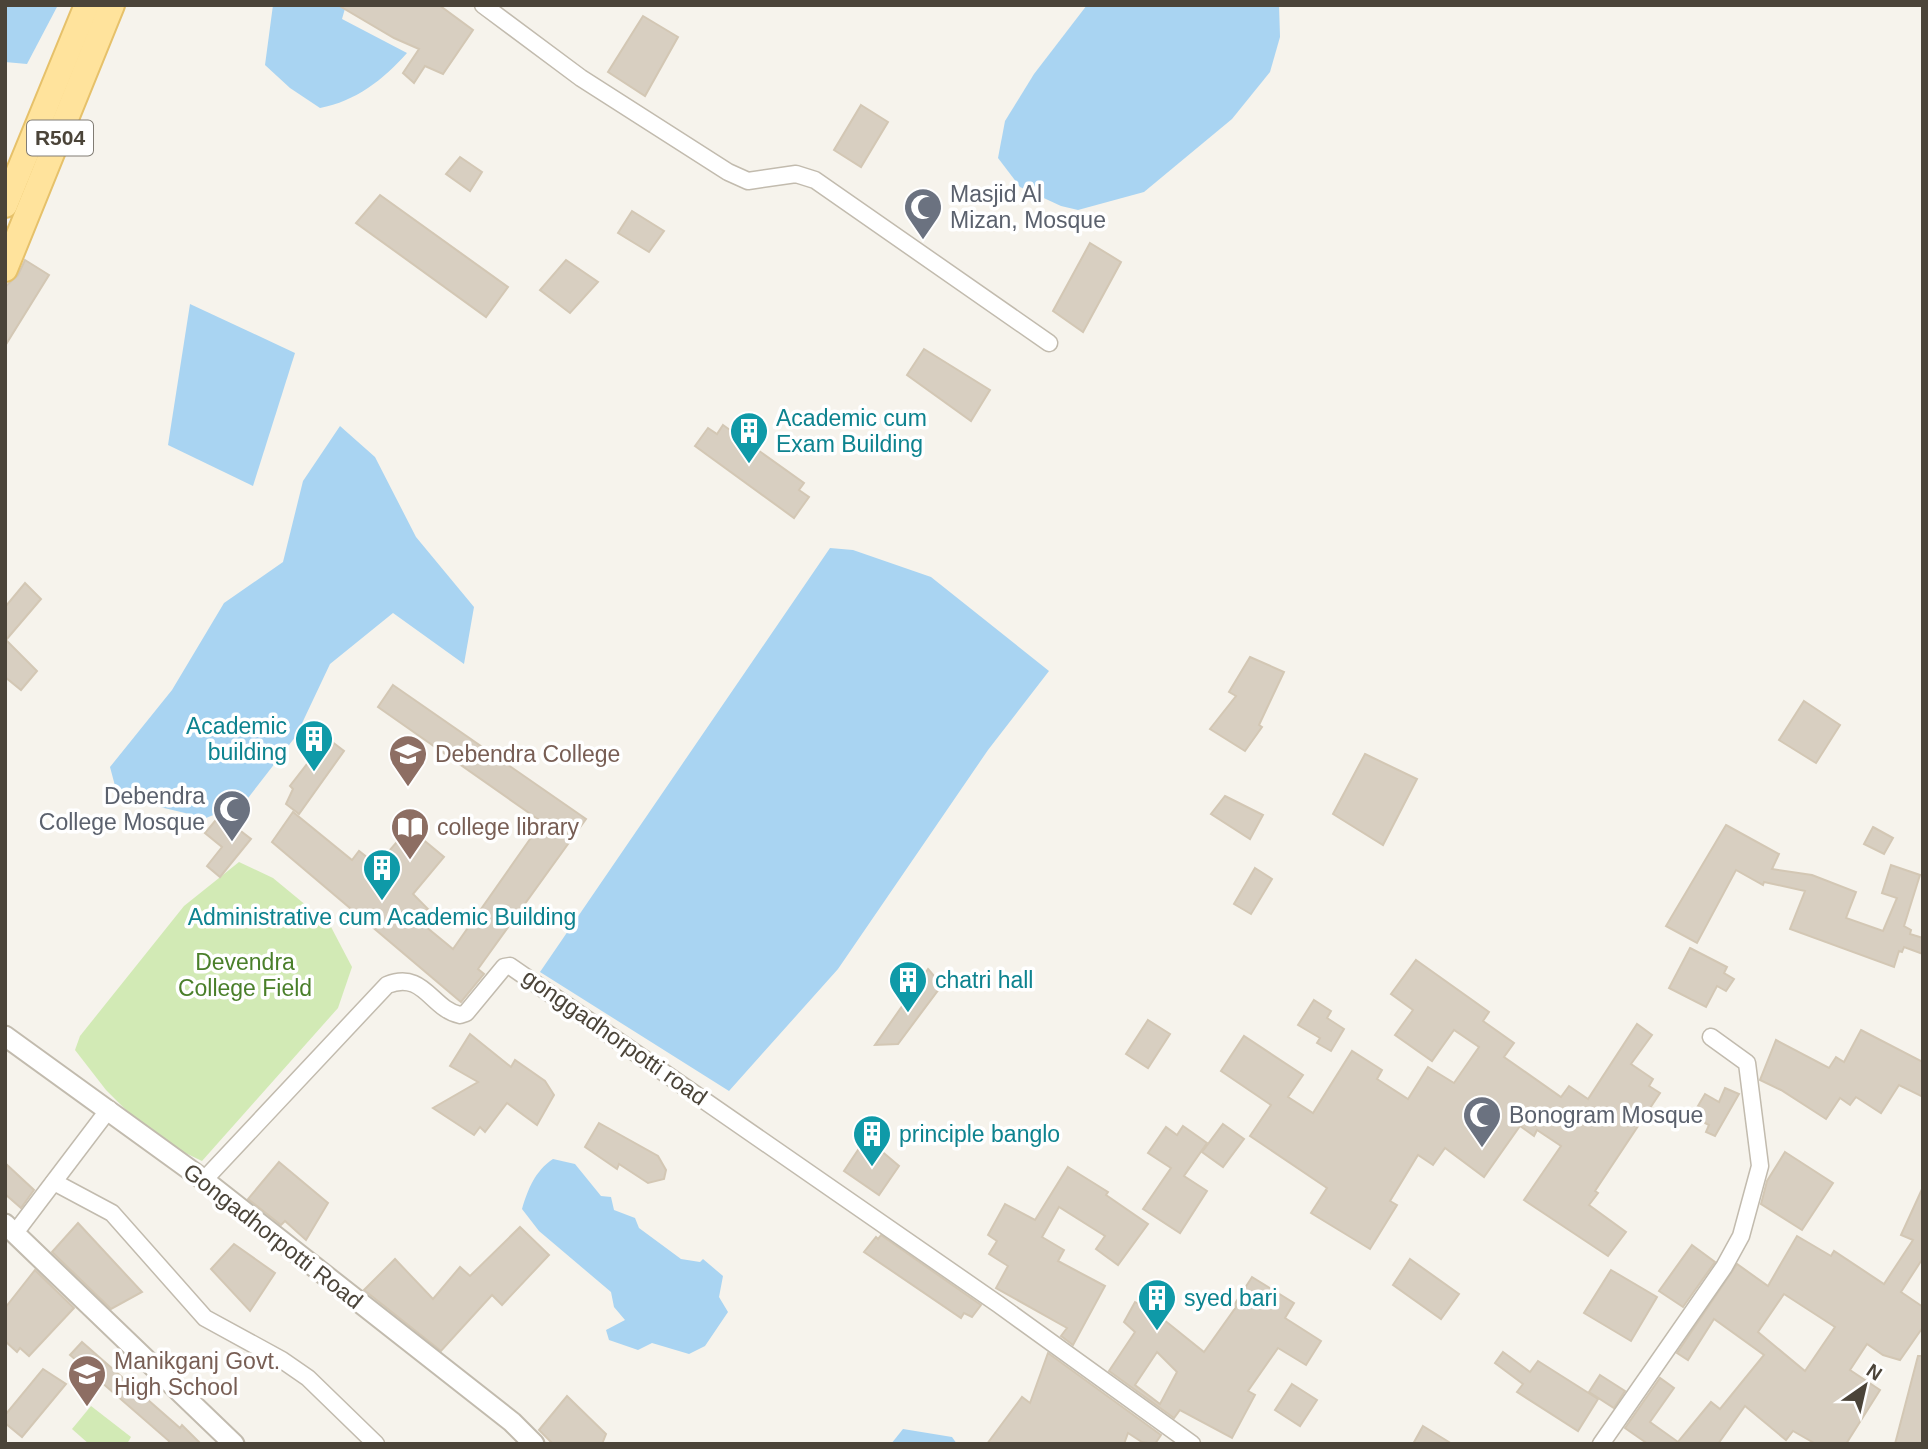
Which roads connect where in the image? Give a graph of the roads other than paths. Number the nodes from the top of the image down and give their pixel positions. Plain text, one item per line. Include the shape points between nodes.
1 (87, 5) edge
2 (112, 5) edge
3 (483, 5) edge
4 (5, 205) edge
5 (5, 269) edge
6 (1049, 343) dead end
7 (5, 1036) edge
8 (1711, 1037) dead end
9 (105, 1115) junction
10 (58, 1177) junction
11 (204, 1180) junction
12 (10, 1228) edge
13 (234, 1444) edge
14 (376, 1444) edge
15 (534, 1444) edge
16 (1192, 1444) edge
17 (1601, 1444) edge

1 - 4 main road, R504
2 - 5 main road, R504
3 - 6 street via 581,78 728,172 748,181 796,174 815,180
7 - 9 street, Gongadhorpotti Road
8 - 17 street via 1747,1063 1760,1166 1757,1178 1741,1236 1724,1267
9 - 10 street
9 - 11 street, Gongadhorpotti Road
10 - 12 street
10 - 14 street via 112,1213 205,1318 308,1378
11 - 15 street, Gongadhorpotti Road
11 - 16 street, gonggadhorpotti road via 387,985 409,981 460,1015 510,966 999,1304
12 - 13 street

